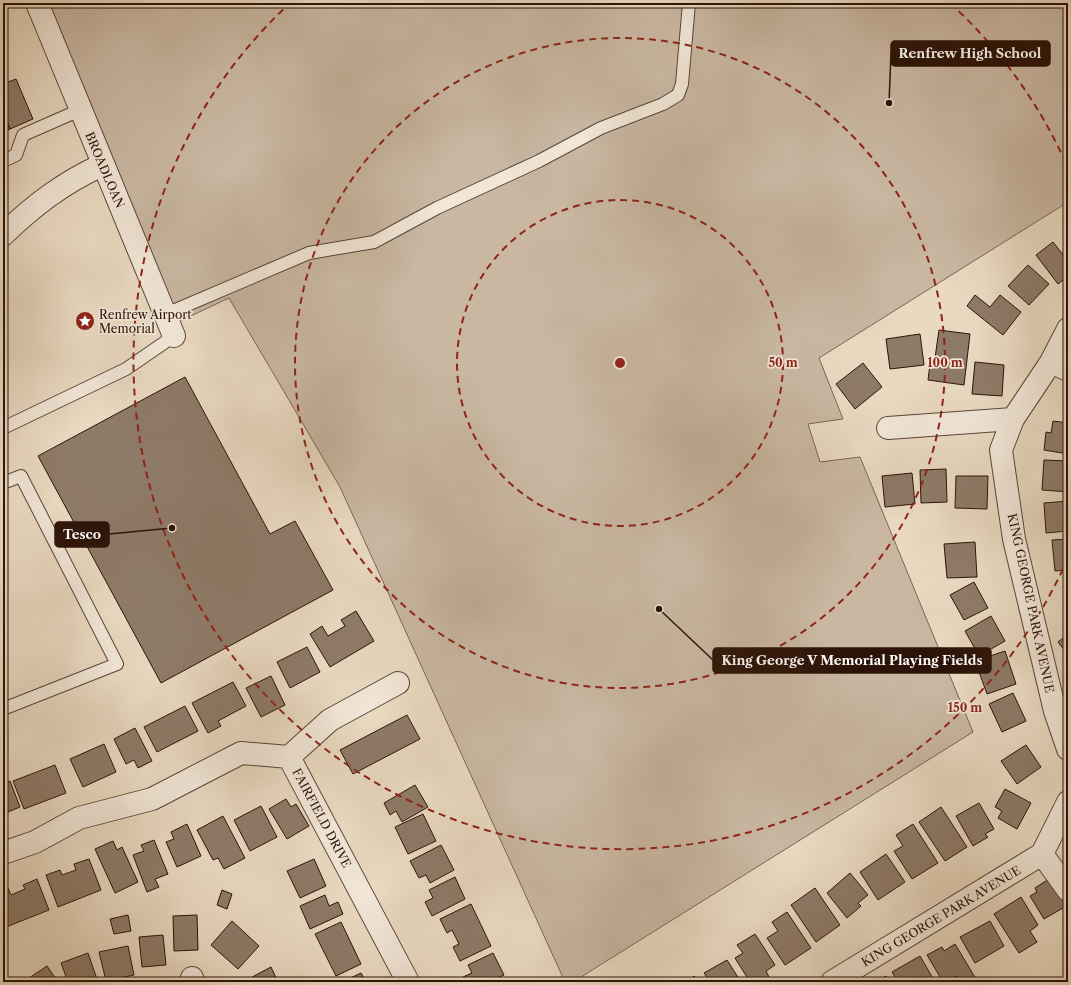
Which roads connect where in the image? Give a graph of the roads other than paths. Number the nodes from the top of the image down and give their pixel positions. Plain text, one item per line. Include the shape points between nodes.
1 (37, 3) edge
2 (689, 3) edge
3 (80, 110) junction
4 (3, 161) edge
5 (102, 165) junction
6 (3, 235) edge
7 (166, 314) junction
8 (1068, 329) edge
9 (174, 336) joint
10 (1060, 366) edge
11 (1013, 419) junction
12 (3, 428) edge
13 (888, 428) dead end
14 (3, 483) edge
15 (398, 683) dead end
16 (1061, 707) edge
17 (3, 709) edge
18 (1068, 749) edge
19 (289, 757) junction
20 (1068, 802) edge
21 (3, 853) edge
22 (1042, 854) junction
23 (1068, 890) edge
24 (408, 982) edge
25 (832, 982) edge

1 - 3 street, BROADLOAN
2 - 7 lane via 682,84 678,95 663,104 601,128 539,161 437,208 374,242 309,253
3 - 4 lane via 23,135 16,155
3 - 5 street, BROADLOAN
5 - 6 street via 76,177 31,208
5 - 7 street, BROADLOAN
7 - 9 street, BROADLOAN
8 - 10 street, KING GEORGE PARK AVENUE
9 - 12 lane via 126,369
10 - 11 street, KING GEORGE PARK AVENUE
11 - 13 street
11 - 16 street, KING GEORGE PARK AVENUE via 1001,450 1014,539
14 - 17 lane via 21,476 117,664
15 - 19 street via 330,720
16 - 18 street, KING GEORGE PARK AVENUE
19 - 21 street, FAIRFIELD DRIVE via 241,753 152,799 79,818 35,842
19 - 24 street, FAIRFIELD DRIVE
20 - 22 street
22 - 23 street
22 - 25 street, KING GEORGE PARK AVENUE

